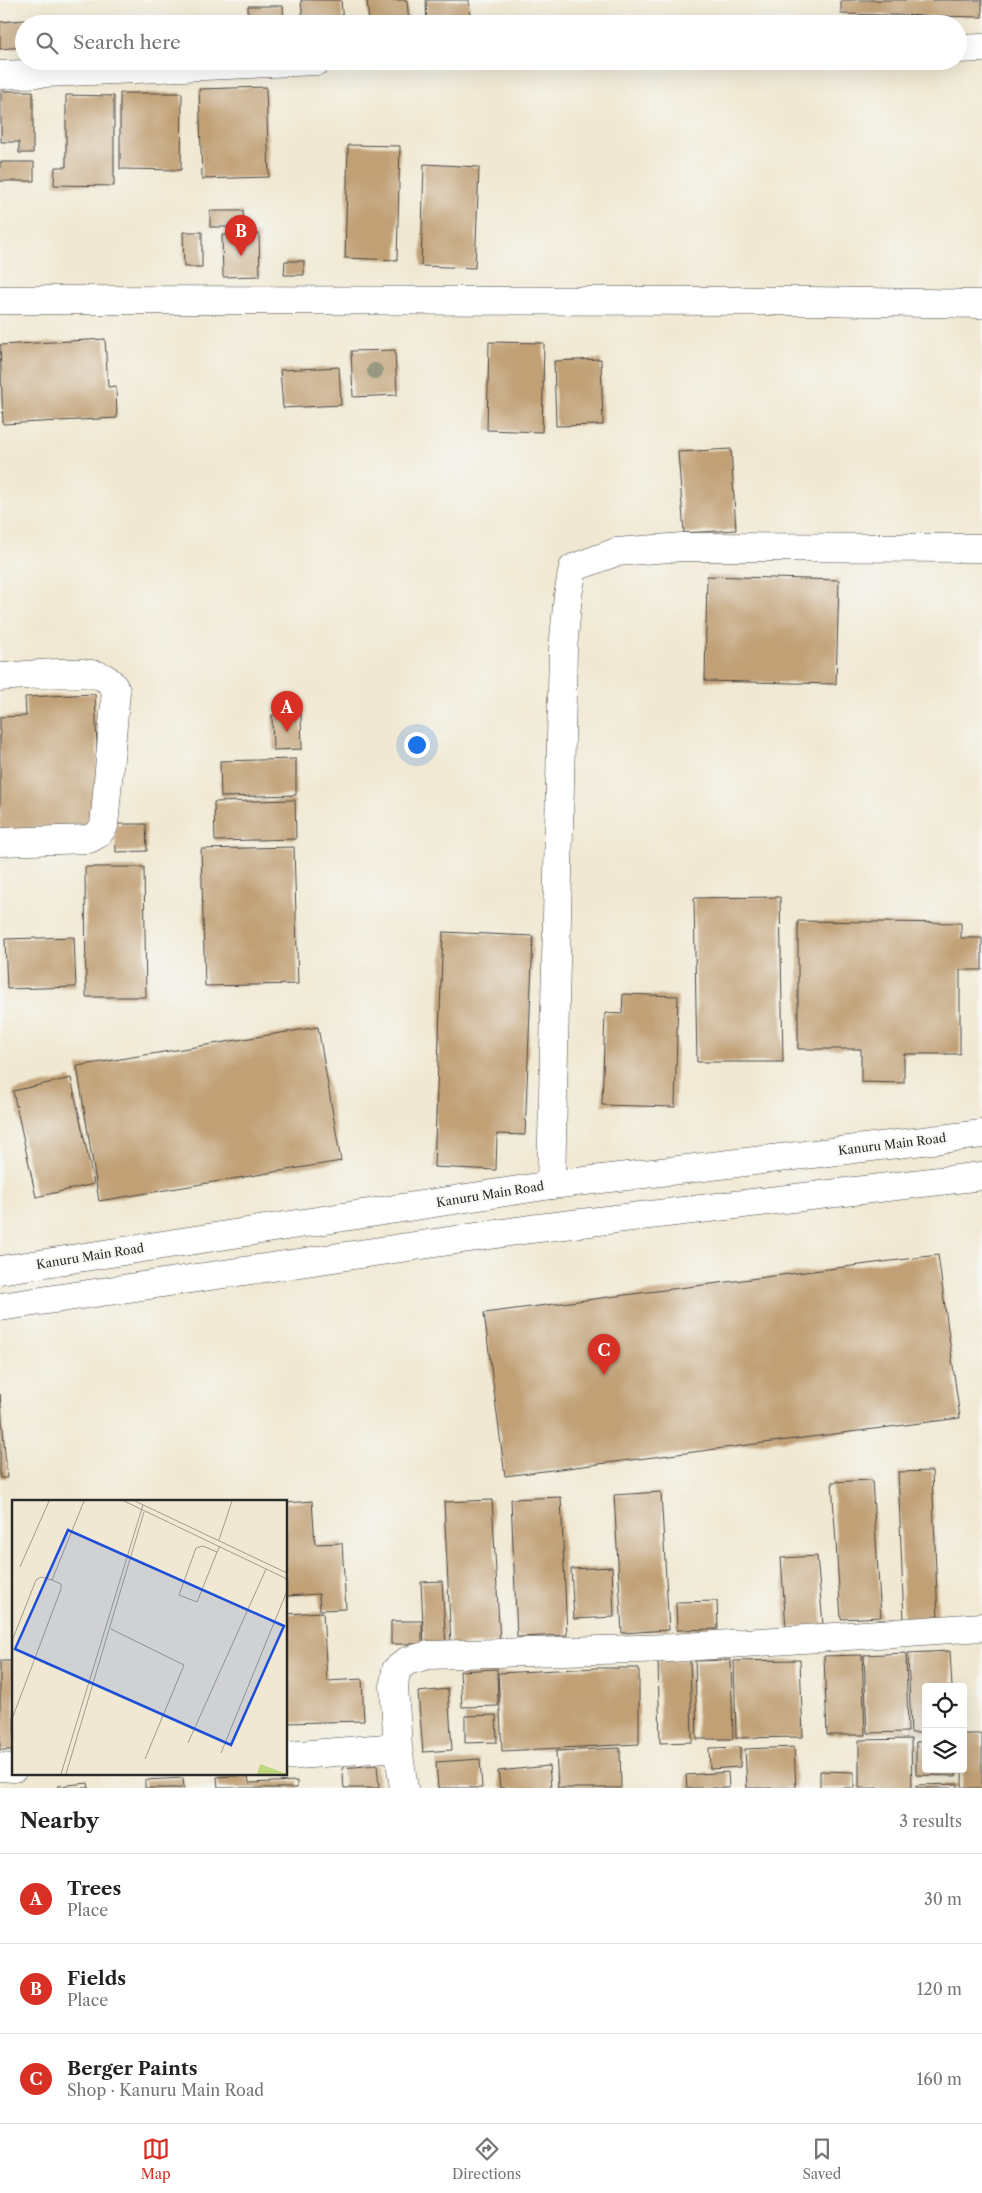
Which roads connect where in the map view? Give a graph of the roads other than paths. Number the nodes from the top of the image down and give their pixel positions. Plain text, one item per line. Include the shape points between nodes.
1 (982, 48) edge
2 (967, 49) edge
3 (113, 70) edge
4 (0, 75) edge
5 (0, 300) edge
6 (982, 304) edge
7 (982, 548) edge
8 (0, 677) edge
9 (0, 842) edge
10 (982, 1134) edge
11 (982, 1176) edge
12 (551, 1185) junction
13 (0, 1270) edge
14 (0, 1307) edge
15 (982, 1627) edge
16 (398, 1747) junction
17 (288, 1756) edge
18 (404, 1788) edge

1 - 2 street
3 - 4 street
5 - 6 street
7 - 12 street via 683,547 616,552 573,568 563,649
8 - 9 street via 86,673 101,676 116,690 104,826 98,834 89,839
10 - 12 street, Kanuru Main Road
11 - 14 street via 530,1229
12 - 13 street, Kanuru Main Road
15 - 16 street via 671,1648 428,1655 407,1661 396,1670
16 - 17 street
16 - 18 street

